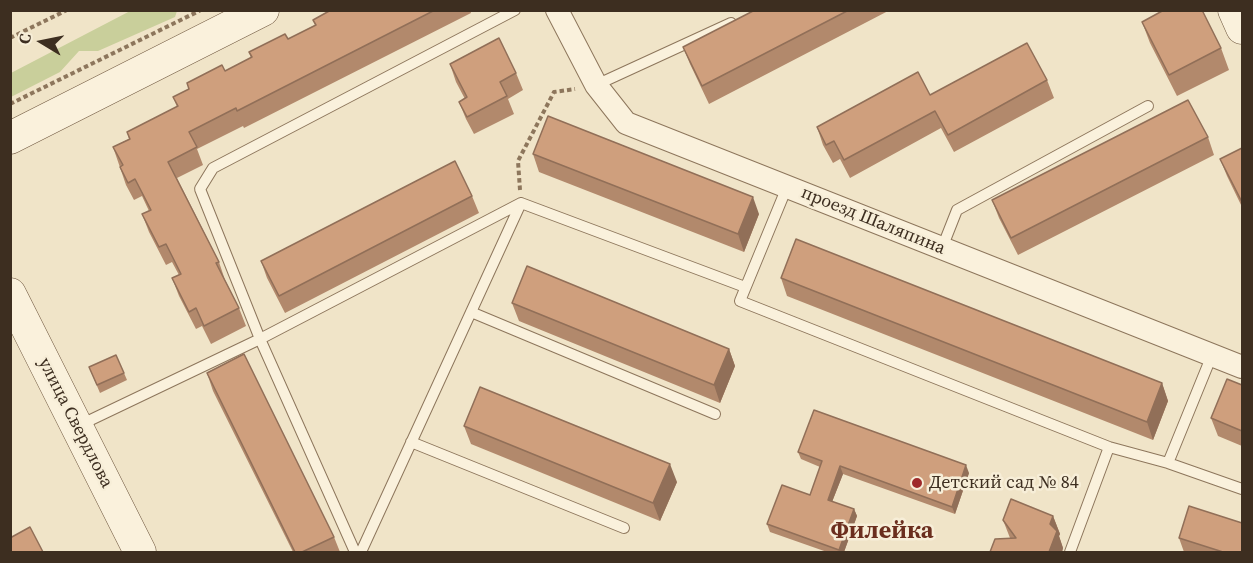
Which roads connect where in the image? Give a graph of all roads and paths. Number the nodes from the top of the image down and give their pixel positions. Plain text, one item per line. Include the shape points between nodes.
1 (67, 10) edge
2 (201, 10) edge
3 (263, 10) edge
4 (515, 10) edge
5 (557, 10) edge
6 (1234, 10) edge
7 (737, 20) edge
8 (1242, 28) edge
9 (10, 38) edge
10 (596, 85) junction
11 (10, 104) edge
12 (1149, 106) dead end
13 (10, 138) edge
14 (787, 187) junction
15 (521, 202) junction
16 (942, 248) junction
17 (745, 287) junction
18 (11, 297) edge
19 (471, 312) junction
20 (260, 339) junction
21 (1212, 355) junction
22 (1242, 367) edge
23 (715, 414) dead end
24 (77, 426) junction
25 (411, 442) junction
26 (1109, 447) junction
27 (1168, 463) junction
28 (1242, 489) edge
29 (624, 528) dead end
30 (140, 552) edge
31 (355, 552) edge
32 (361, 552) edge
33 (1070, 552) edge

1 - 9 path
2 - 11 path
3 - 13 street
4 - 20 lane via 213,168 200,189
5 - 10 street, проезд Шаляпина
6 - 8 street
7 - 10 lane
10 - 14 street, проезд Шаляпина via 626,123
10 - 15 path via 554,92 518,161
12 - 16 lane via 957,210
14 - 16 street, проезд Шаляпина
14 - 17 lane
15 - 17 lane
15 - 19 lane
15 - 20 lane
16 - 21 street, проезд Шаляпина
17 - 26 lane via 740,301
18 - 24 street, улица Свердлова
19 - 23 lane
19 - 25 lane
20 - 24 lane
20 - 31 lane
21 - 22 street, проезд Шаляпина
21 - 27 lane
24 - 30 street, улица Свердлова
25 - 29 lane
25 - 32 lane
26 - 27 lane
26 - 33 lane
27 - 28 lane

